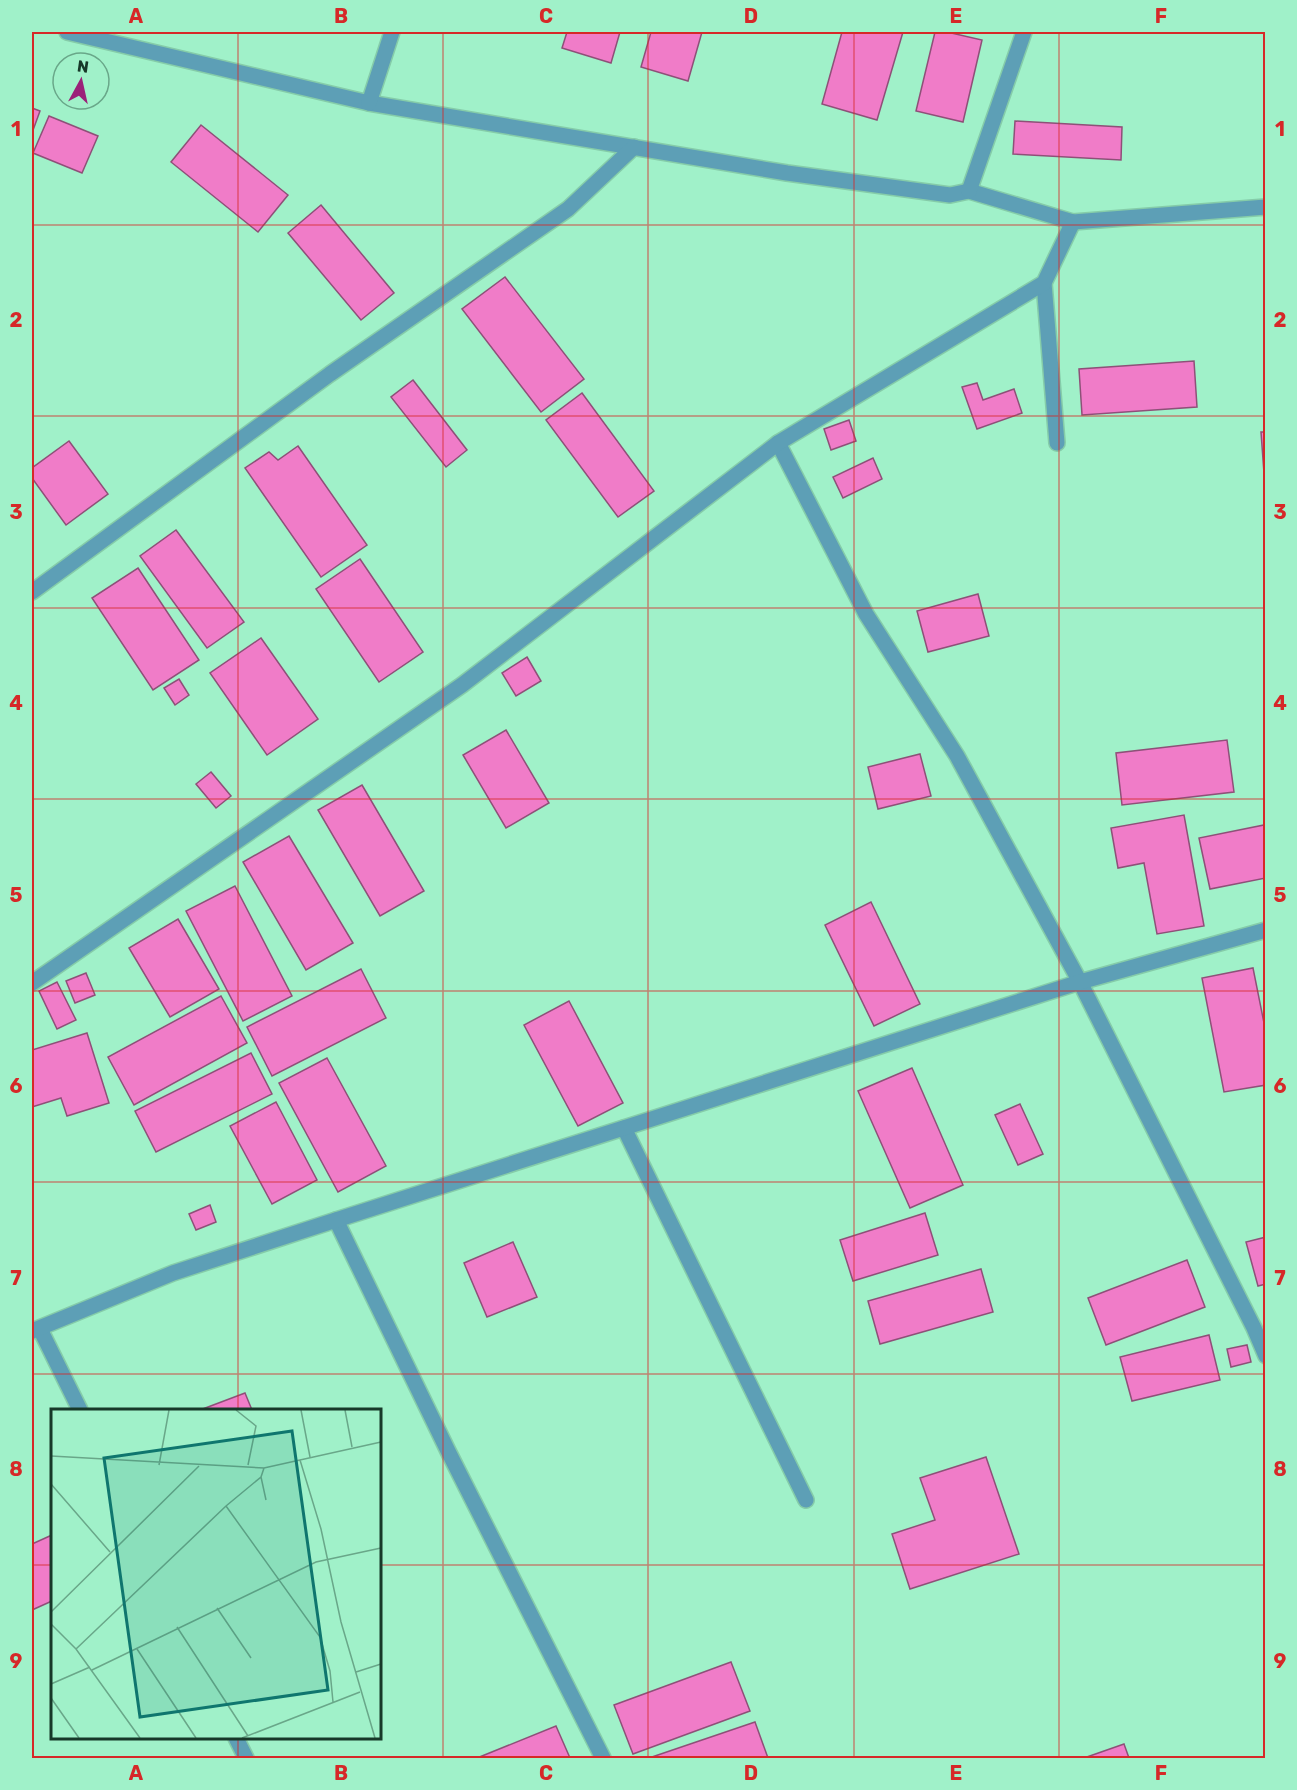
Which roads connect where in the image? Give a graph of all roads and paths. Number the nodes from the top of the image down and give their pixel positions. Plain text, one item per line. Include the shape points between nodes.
1 (68, 32) edge
2 (392, 32) edge
3 (1024, 32) edge
4 (369, 103) junction
5 (634, 147) junction
6 (969, 191) junction
7 (1266, 207) edge
8 (1073, 222) junction
9 (1044, 283) junction
10 (778, 443) junction
11 (1057, 443) dead end
12 (32, 592) edge
13 (1266, 930) edge
14 (1080, 982) junction
15 (32, 983) edge
16 (624, 1128) junction
17 (336, 1220) junction
18 (36, 1330) edge
19 (1266, 1356) edge
20 (79, 1409) edge
21 (806, 1500) dead end
22 (237, 1739) edge
23 (246, 1758) edge
24 (603, 1758) edge

1 - 4 street
2 - 4 street
3 - 6 street
4 - 5 street
5 - 6 street via 950,195
5 - 12 street via 568,209 330,374
6 - 8 street
7 - 8 street
8 - 9 street
9 - 10 street
9 - 11 street
10 - 14 street via 866,614 957,756
10 - 15 street via 462,685
13 - 14 street
14 - 16 street
14 - 19 street
16 - 17 street
16 - 21 street
17 - 18 street via 173,1273
17 - 24 street
18 - 20 street
22 - 23 street

